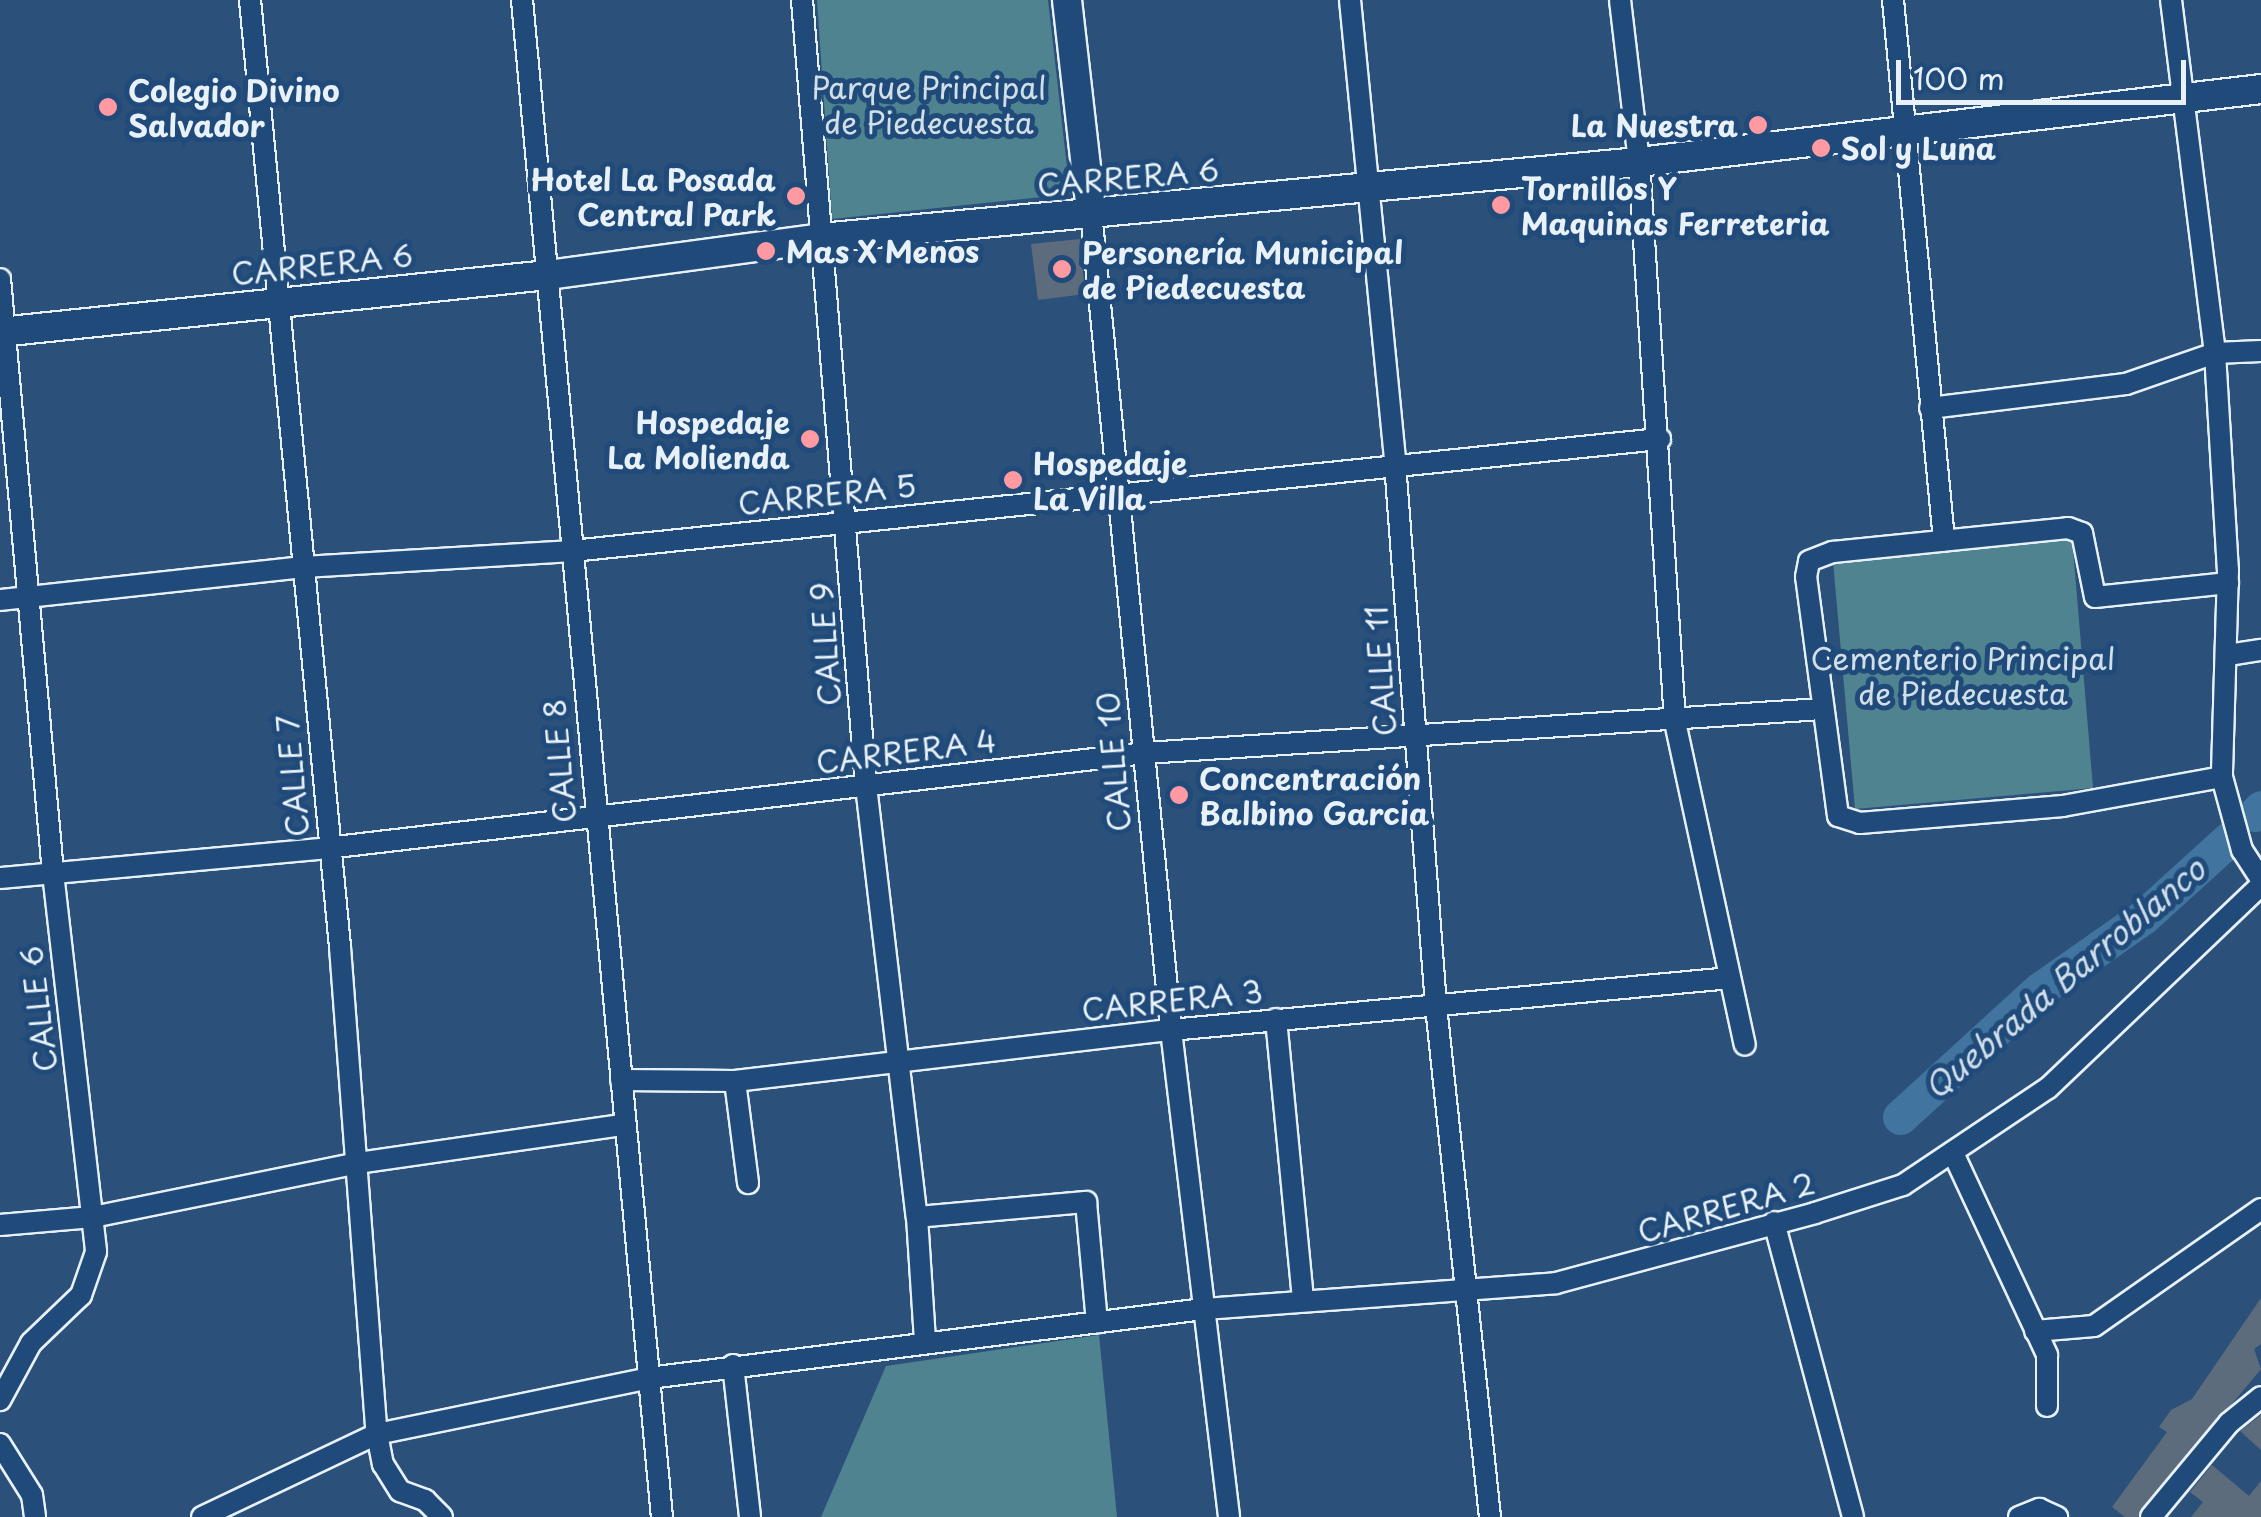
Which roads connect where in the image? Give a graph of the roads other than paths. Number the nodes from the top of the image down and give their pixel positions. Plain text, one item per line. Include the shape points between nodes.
1 (250, 0) edge
2 (522, 0) edge
3 (802, 0) edge
4 (1067, 0) edge
5 (1350, 0) edge
6 (1620, 0) edge
7 (1894, 0) edge
8 (2171, 0) edge
9 (2261, 88) edge
10 (2181, 98) junction
11 (1907, 132) junction
12 (1639, 162) junction
13 (1369, 189) junction
14 (1091, 212) junction
15 (820, 238) junction
16 (548, 274) junction
17 (0, 279) edge
18 (275, 300) junction
19 (2, 332) edge
20 (2261, 351) edge
21 (2215, 352) junction
22 (1930, 408) junction
23 (1660, 440) junction
24 (1396, 464) junction
25 (1121, 490) junction
26 (847, 522) junction
27 (1944, 541) junction
28 (572, 551) junction
29 (305, 567) junction
30 (2228, 583) junction
31 (29, 597) junction
32 (0, 600) edge
33 (2261, 650) edge
34 (2228, 656) junction
35 (1821, 710) junction
36 (1675, 722) junction
37 (1415, 733) junction
38 (1145, 753) junction
39 (2222, 777) junction
40 (866, 786) junction
41 (593, 817) junction
42 (327, 848) junction
43 (53, 873) junction
44 (0, 878) edge
45 (2261, 882) edge
46 (1730, 978) junction
47 (1436, 1006) junction
48 (1276, 1020) junction
49 (1171, 1030) junction
50 (1745, 1045) dead end
51 (898, 1059) junction
52 (621, 1080) junction
53 (735, 1081) junction
54 (622, 1125) junction
55 (1953, 1153) junction
56 (358, 1163) junction
57 (748, 1183) dead end
58 (2261, 1208) edge
59 (93, 1217) junction
60 (918, 1217) junction
61 (1774, 1222) junction
62 (0, 1225) edge
63 (1468, 1289) junction
64 (1302, 1300) junction
65 (1204, 1309) junction
66 (1096, 1322) junction
67 (2035, 1330) junction
68 (925, 1342) junction
69 (733, 1365) junction
70 (649, 1378) junction
71 (2261, 1397) edge
72 (0, 1400) edge
73 (2048, 1406) dead end
74 (377, 1434) junction
75 (0, 1444) edge
76 (35, 1517) edge
77 (202, 1517) edge
78 (442, 1517) edge
79 (662, 1517) edge
80 (750, 1517) edge
81 (1229, 1517) edge
82 (1490, 1517) edge
83 (1852, 1517) edge
84 (2019, 1517) edge
85 (2056, 1517) edge
86 (2151, 1517) edge

1 - 18 street, CALLE 7
2 - 16 street, CALLE 8
3 - 15 street, CALLE 9
4 - 14 street, CALLE 10
5 - 13 street, CALLE 11
6 - 12 street
7 - 11 street
8 - 10 street
9 - 10 street, CARRERA 6
10 - 11 street, CARRERA 6
10 - 21 street
11 - 12 street, CARRERA 6
11 - 22 street
12 - 13 street, CARRERA 6
12 - 23 street
13 - 14 street, CARRERA 6
13 - 24 street, CALLE 11
14 - 15 street, CARRERA 6
14 - 25 street, CALLE 10
15 - 16 street, CARRERA 6
15 - 26 street, CALLE 9
16 - 18 street, CARRERA 6
16 - 28 street, CALLE 8
17 - 19 street, CALLE 6
18 - 19 street, CARRERA 6
18 - 29 street, CALLE 7
19 - 31 street, CALLE 6
20 - 21 street
21 - 22 street via 2126,384
21 - 30 street
22 - 27 street
23 - 24 street, CARRERA 5
23 - 36 street
24 - 25 street, CARRERA 5
24 - 37 street, CALLE 11
25 - 26 street, CARRERA 5
25 - 38 street, CALLE 10
26 - 28 street, CARRERA 5
26 - 40 street, CALLE 9
27 - 30 street via 2068,528 2085,542 2095,596
27 - 35 street via 1832,552 1809,561
28 - 29 street, CARRERA 5
28 - 41 street, CALLE 8
29 - 31 street, CARRERA 5
29 - 42 street, CALLE 7
30 - 34 street
31 - 32 street, CARRERA 5
31 - 43 street, CALLE 6
33 - 34 street
34 - 39 street
35 - 36 street, CARRERA 4
35 - 39 street via 1838,816 1860,824 2064,806
36 - 37 street, CARRERA 4
36 - 46 street
37 - 38 street, CARRERA 4
37 - 47 street, CALLE 11
38 - 40 street, CARRERA 4
38 - 49 street, CALLE 10
39 - 45 street via 2242,850
40 - 41 street, CARRERA 4
40 - 51 street, CALLE 9
41 - 42 street, CARRERA 4
41 - 52 street, CALLE 8
42 - 43 street, CARRERA 4
42 - 56 street, CALLE 7
43 - 44 street, CARRERA 4
43 - 59 street, CALLE 6
45 - 55 street, CARRERA 2 via 2048,1088
46 - 47 street, CARRERA 3
46 - 50 street
47 - 48 street, CARRERA 3
47 - 63 street, CALLE 11
48 - 49 street, CARRERA 3
48 - 64 street
49 - 51 street, CARRERA 3
49 - 65 street, CALLE 10
51 - 53 street, CARRERA 3
51 - 60 street, CALLE 9
52 - 53 street, CARRERA 3
52 - 54 street, CALLE 8
53 - 57 street
54 - 56 street
54 - 70 street, CALLE 8
55 - 61 street, CARRERA 2 via 1903,1185
55 - 67 street
56 - 59 street
56 - 74 street, CALLE 7
58 - 67 street via 2094,1326
59 - 62 street
59 - 72 street, CALLE 6 via 94,1271 81,1295 31,1343
60 - 66 street via 1086,1202
60 - 68 street, CALLE 9
61 - 63 street, CARRERA 2 via 1556,1283
61 - 83 street
63 - 64 street, CARRERA 2
63 - 82 street, CALLE 11
64 - 65 street, CARRERA 2
65 - 66 street, CARRERA 2
65 - 81 street, CALLE 10
66 - 68 street, CARRERA 2
67 - 73 street via 2052,1377
68 - 69 street, CARRERA 2
69 - 70 street, CARRERA 2
69 - 80 street
70 - 74 street, CARRERA 2
70 - 79 street, CALLE 8
71 - 86 street via 2229,1423
74 - 77 street, CARRERA 2
74 - 78 street, CALLE 7 via 383,1464 400,1491 425,1500
75 - 76 street via 32,1495
84 - 85 street via 2039,1510

